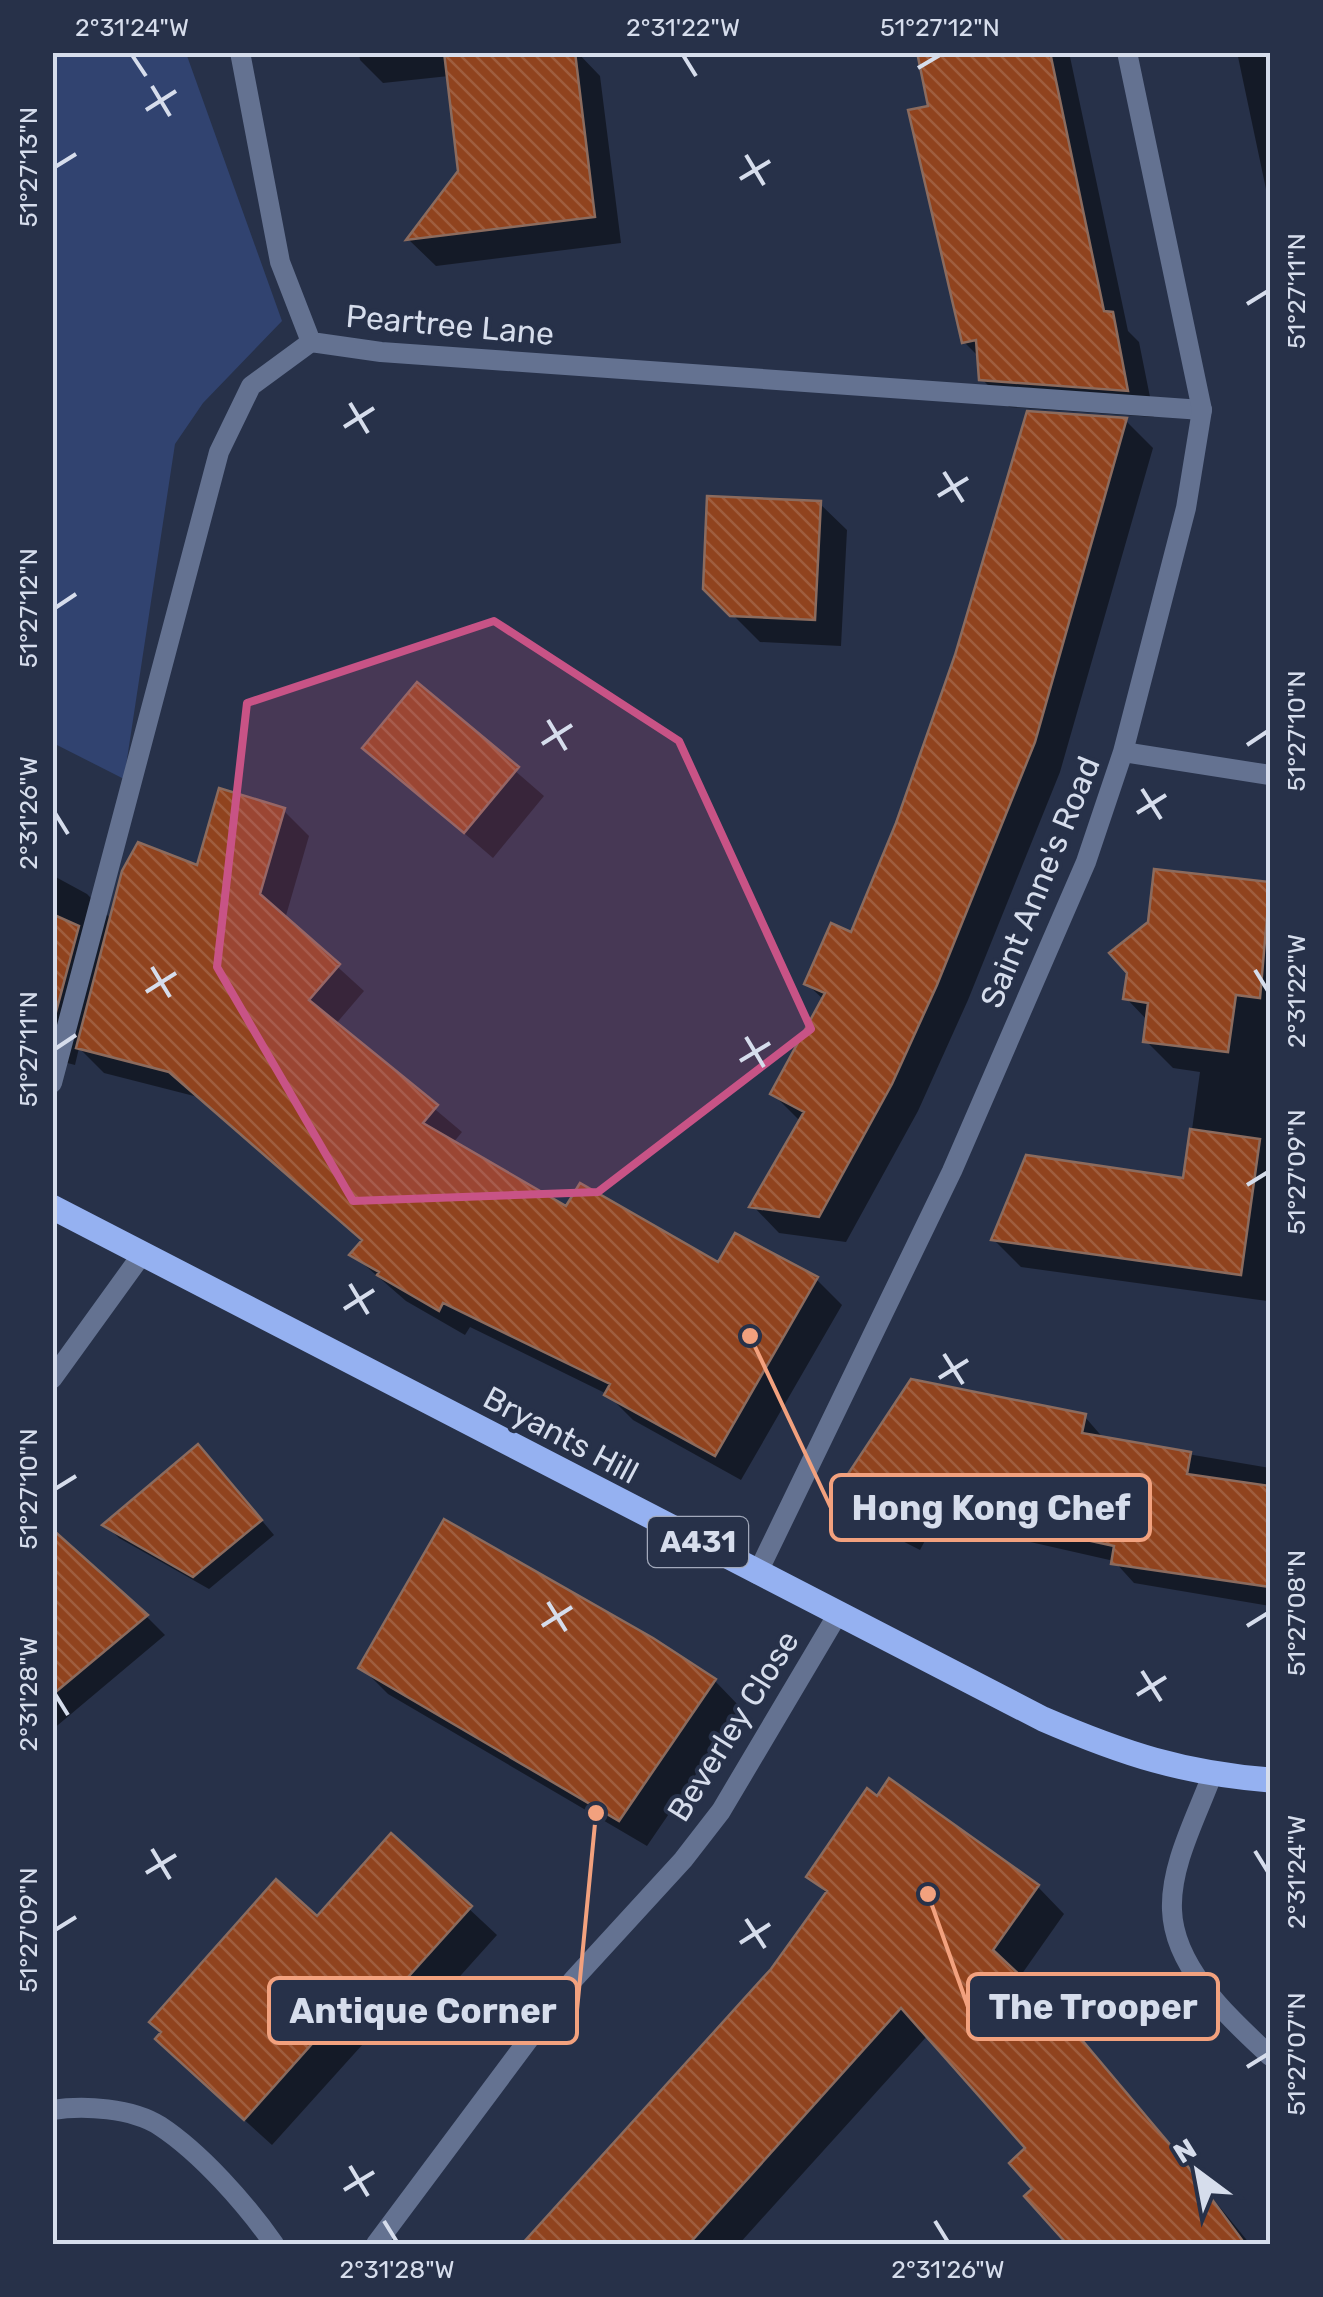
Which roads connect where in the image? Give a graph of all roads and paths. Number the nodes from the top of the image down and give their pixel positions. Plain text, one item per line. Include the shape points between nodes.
1 (240, 52) edge
2 (1126, 52) edge
3 (311, 342) junction
4 (1202, 410) junction
5 (1123, 752) junction
6 (1270, 774) edge
7 (52, 1084) edge
8 (52, 1207) edge
9 (144, 1253) junction
10 (52, 1379) edge
11 (758, 1574) junction
12 (839, 1612) junction
13 (1212, 1775) junction
14 (1270, 1780) edge
15 (1270, 2056) edge
16 (52, 2110) edge
17 (274, 2244) edge
18 (376, 2244) edge

1 - 3 street via 280,262
2 - 4 street, Saint Anne's Road
3 - 4 street, Peartree Lane
3 - 7 street, Peartree Lane via 251,386 219,452
4 - 5 street, Saint Anne's Road via 1186,508
5 - 6 street
5 - 11 street, Saint Anne's Road via 1086,862 952,1171
8 - 9 main road, Bryants Hill / A431
9 - 10 street
9 - 11 main road, Bryants Hill / A431
11 - 12 main road, Bryants Hill / A431
12 - 13 main road, Bryants Hill / A431 via 1126,1755
12 - 18 street, Beverley Close via 721,1811 573,1980
13 - 14 main road, Bryants Hill / A431
13 - 15 street via 1177,1872 1172,1910 1180,1945 1220,2008
16 - 17 street via 93,2109 158,2124 248,2208

